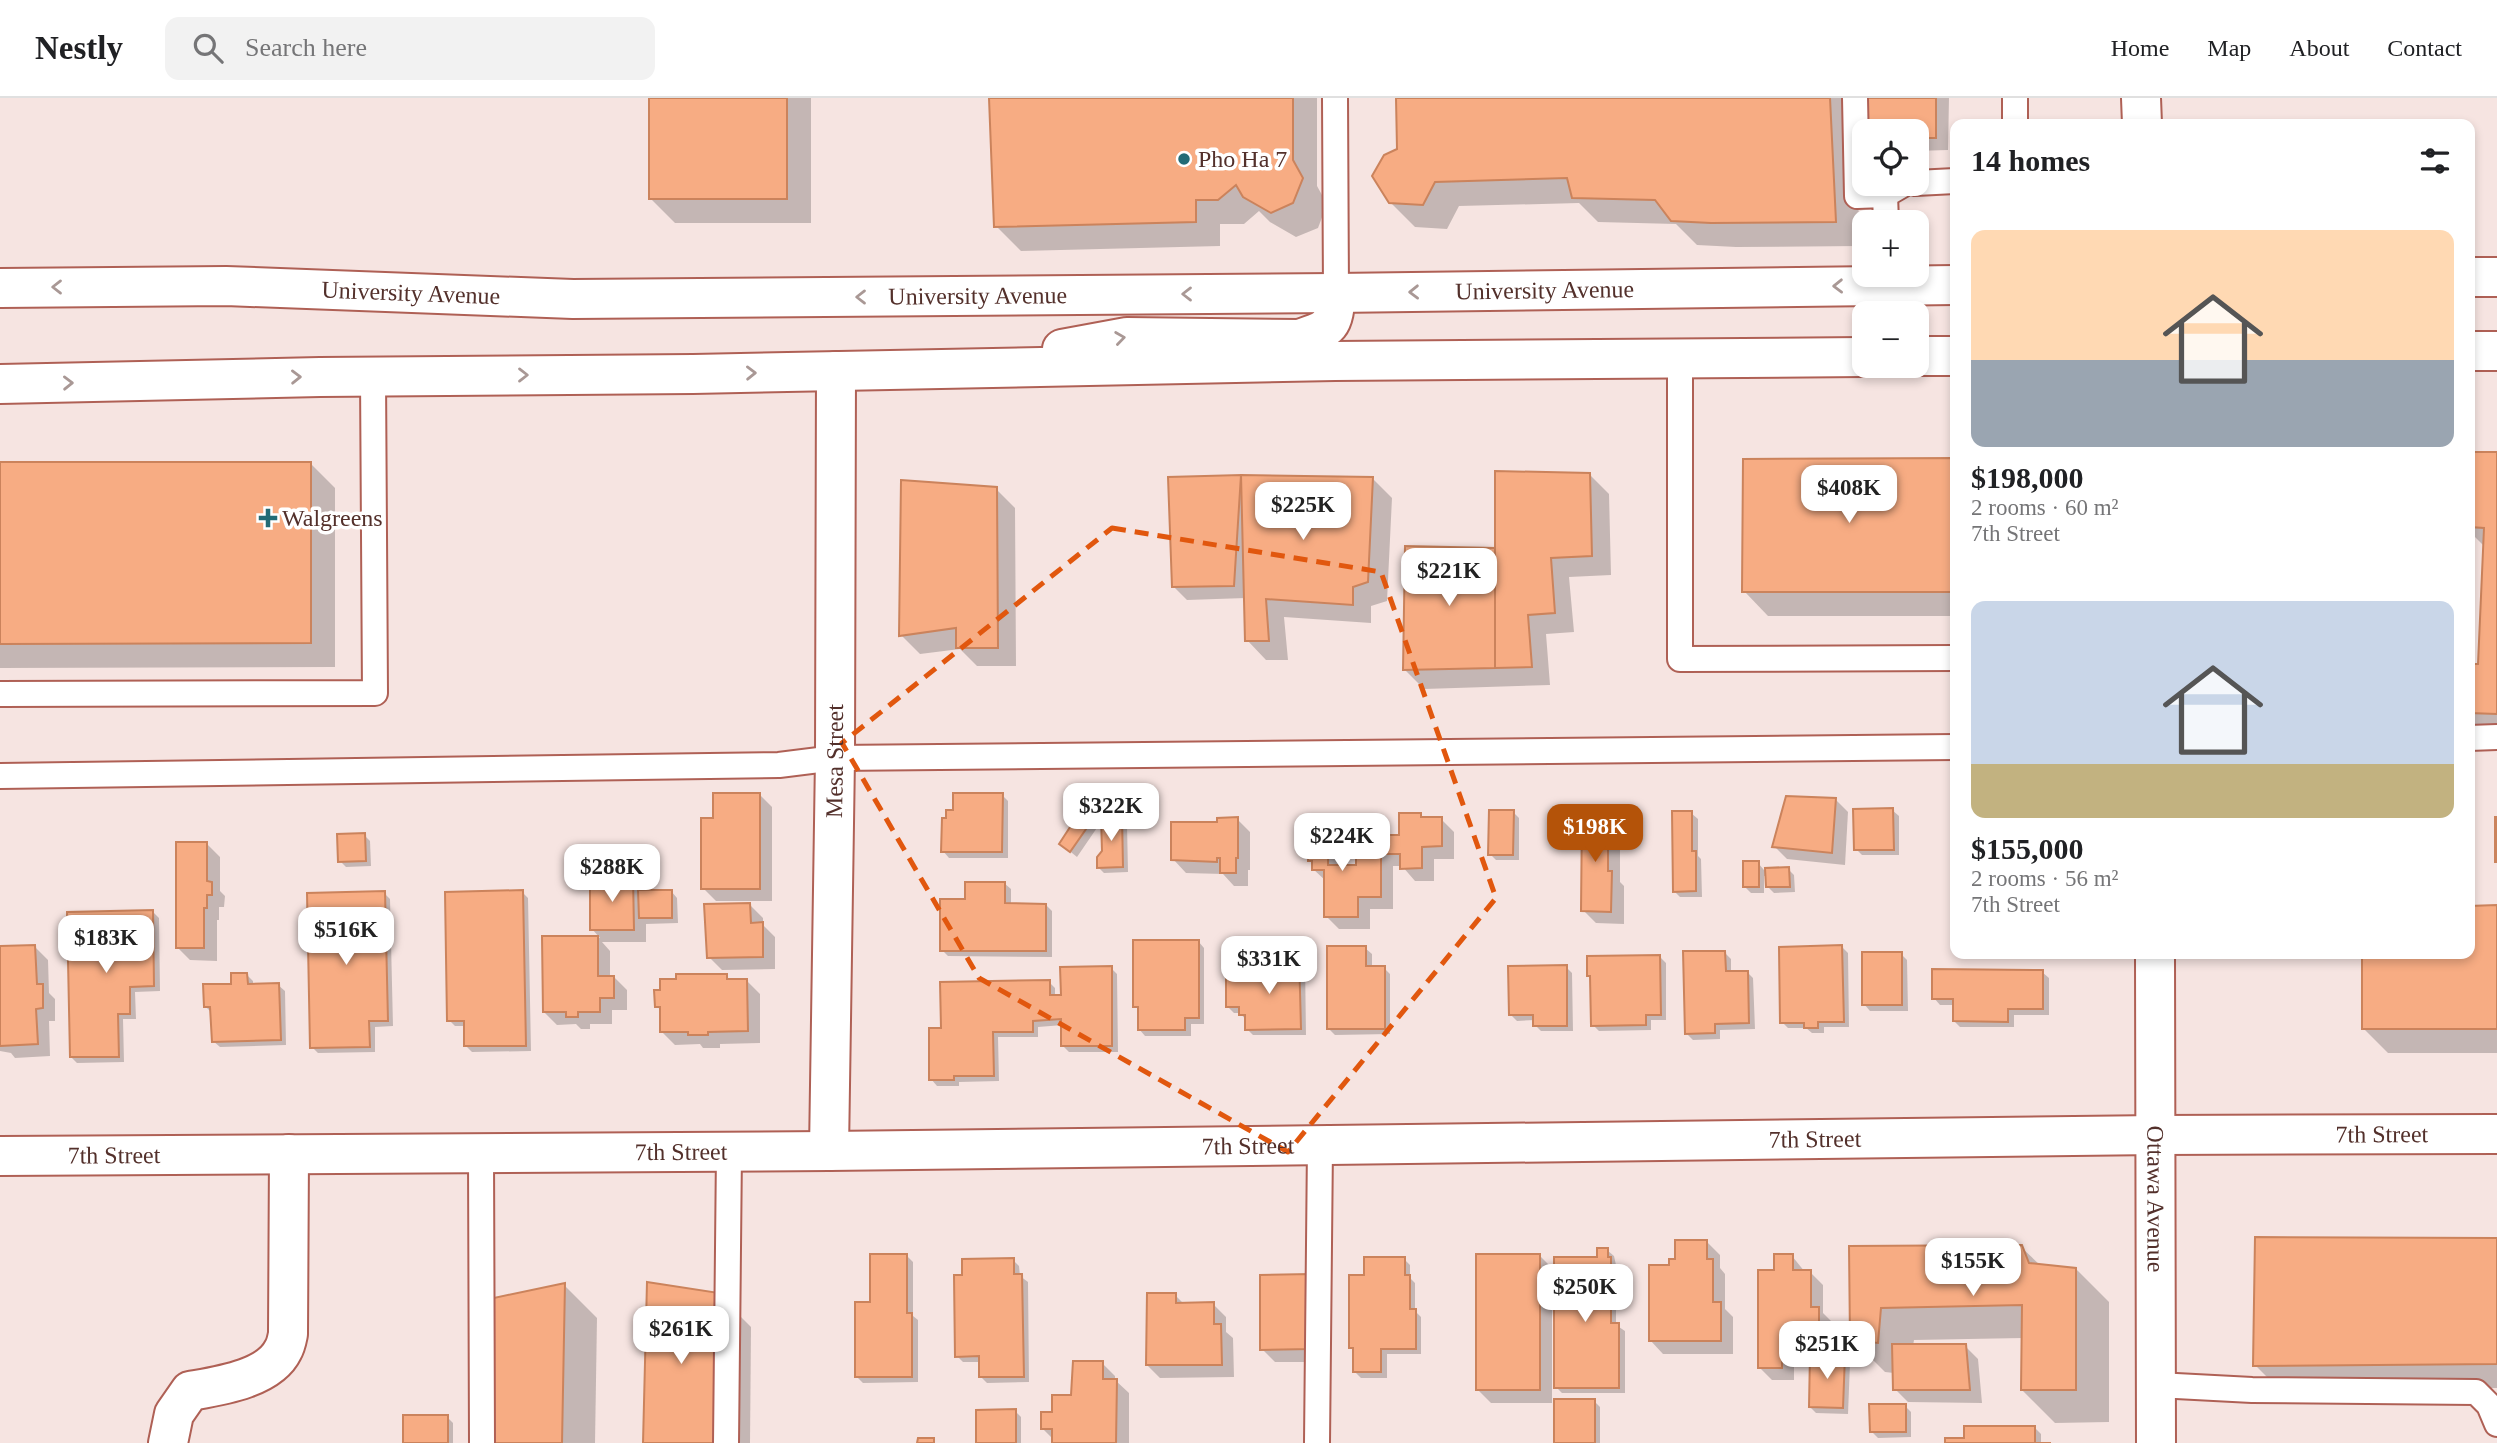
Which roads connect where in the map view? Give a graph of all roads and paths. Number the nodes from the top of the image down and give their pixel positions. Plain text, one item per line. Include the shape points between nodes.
1 (1335, 98) edge
2 (1855, 98) edge
3 (2015, 98) edge
4 (2141, 98) edge
5 (1855, 119) edge
6 (2015, 119) edge
7 (2142, 119) edge
8 (1950, 181) edge
9 (1929, 182) edge
10 (2497, 276) edge
11 (2475, 277) edge
12 (1852, 281) edge
13 (1929, 283) edge
14 (1950, 285) edge
15 (0, 288) edge
16 (1336, 293) junction
17 (2475, 351) edge
18 (2497, 351) edge
19 (1929, 356) edge
20 (1950, 356) edge
21 (1852, 357) edge
22 (1681, 358) junction
23 (1007, 368) junction
24 (836, 371) junction
25 (373, 376) junction
26 (0, 384) edge
27 (1950, 658) edge
28 (0, 694) edge
29 (2497, 737) edge
30 (2475, 738) edge
31 (1950, 747) edge
32 (835, 758) junction
33 (0, 776) edge
34 (2155, 959) edge
35 (2497, 1134) edge
36 (2157, 1135) junction
37 (1320, 1145) junction
38 (829, 1151) junction
39 (729, 1152) junction
40 (481, 1153) junction
41 (289, 1154) junction
42 (0, 1156) edge
43 (2157, 1385) junction
44 (2497, 1424) edge
45 (168, 1443) edge
46 (482, 1443) edge
47 (726, 1443) edge
48 (1317, 1443) edge
49 (2157, 1443) edge

1 - 16 lane
2 - 5 lane
3 - 6 lane
4 - 7 main road
8 - 9 lane
10 - 11 main road
12 -> 16 main road, University Avenue
13 - 14 main road, University Avenue
16 -> 15 main road, University Avenue via 573,299 226,286
23 -> 16 main road via 1063,348 1127,337 1299,339 1323,331 1334,320
17 - 18 main road
19 - 20 main road
21 - 22 main road
22 - 23 main road
22 - 27 lane via 1681,659
23 - 24 main road
25 -> 24 main road
24 - 32 main road, Mesa Street
26 -> 25 main road
25 - 28 lane via 375,693
29 - 30 lane
31 - 32 lane
32 - 33 lane via 779,765
32 - 38 main road, Mesa Street
34 - 36 main road, Ottawa Avenue
35 - 36 main road, 7th Street
36 - 37 main road, 7th Street
36 - 43 main road, Ottawa Avenue
37 - 38 main road, 7th Street
37 - 48 lane
38 - 39 main road, 7th Street
39 - 40 main road, 7th Street
39 - 47 lane
40 - 41 main road, 7th Street
40 - 46 lane
41 - 42 main road, 7th Street
41 - 45 main road via 288,1334 283,1352 267,1367 235,1382 190,1391 174,1414
43 - 44 lane via 2476,1392 2489,1405
43 - 49 main road, Ottawa Avenue

